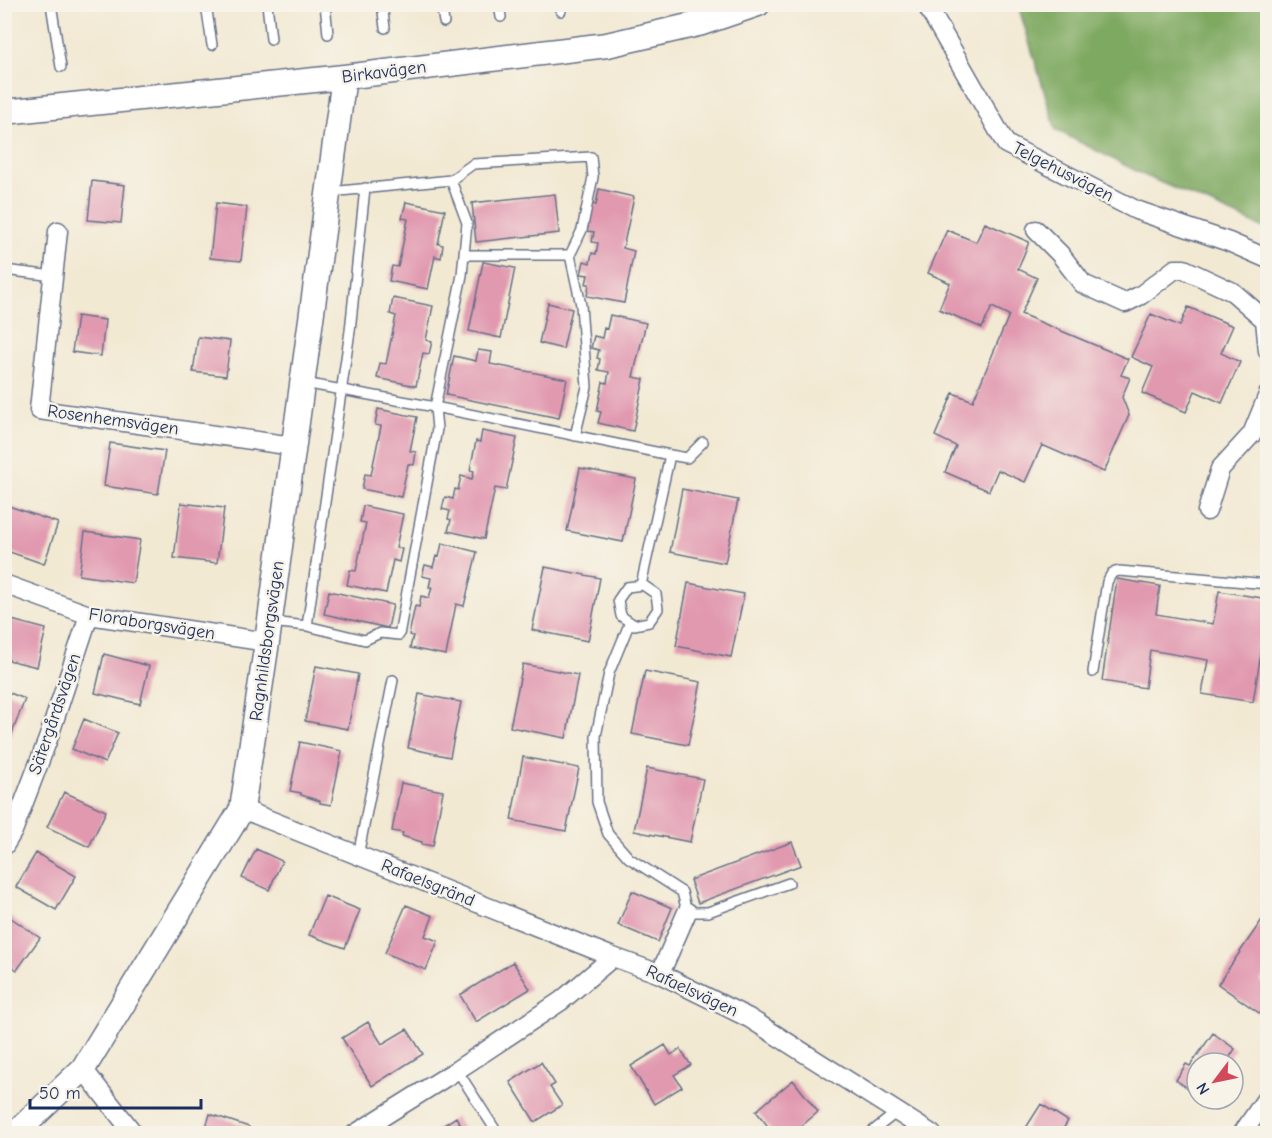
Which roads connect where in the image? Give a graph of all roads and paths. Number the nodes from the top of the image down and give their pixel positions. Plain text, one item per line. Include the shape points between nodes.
1 (51, 4) edge
2 (206, 4) edge
3 (267, 4) edge
4 (325, 4) edge
5 (382, 4) edge
6 (441, 4) edge
7 (499, 4) edge
8 (758, 4) edge
9 (926, 4) edge
10 (700, 14) edge
11 (501, 16) dead end
12 (444, 22) dead end
13 (385, 28) dead end
14 (328, 34) dead end
15 (271, 39) dead end
16 (212, 45) dead end
17 (62, 67) dead end
18 (344, 77) junction
19 (4, 112) edge
20 (452, 180) junction
21 (366, 188) junction
22 (328, 192) junction
23 (1036, 230) dead end
24 (58, 231) dead end
25 (464, 255) junction
26 (570, 255) junction
27 (1268, 259) edge
28 (4, 270) edge
29 (54, 276) junction
30 (1268, 351) edge
31 (302, 383) junction
32 (341, 390) junction
33 (1268, 395) edge
34 (435, 406) junction
35 (575, 436) junction
36 (703, 442) dead end
37 (293, 446) junction
38 (670, 455) junction
39 (1207, 511) dead end
40 (4, 584) edge
41 (1268, 584) edge
42 (641, 585) junction
43 (89, 615) junction
44 (630, 622) junction
45 (307, 626) junction
46 (268, 632) junction
47 (1093, 672) dead end
48 (393, 680) dead end
49 (242, 809) junction
50 (4, 846) edge
51 (358, 856) junction
52 (789, 883) dead end
53 (687, 912) junction
54 (613, 957) junction
55 (660, 974) junction
56 (83, 1069) junction
57 (457, 1070) junction
58 (1268, 1096) edge
59 (897, 1112) junction
60 (15, 1134) edge
61 (134, 1134) edge
62 (355, 1134) edge
63 (498, 1134) edge
64 (869, 1134) edge
65 (932, 1134) edge
66 (1242, 1134) edge

1 - 17 lane
2 - 16 lane
3 - 15 lane
4 - 14 lane
5 - 13 lane
6 - 12 lane
7 - 11 lane
8 - 10 street, Birkavägen
9 - 27 street, Telgehusvägen via 1006,144 1136,210
10 - 18 street, Birkavägen via 607,45
18 - 19 street, Birkavägen
18 - 22 street, Ragnhildsborgsvägen
20 - 21 lane
20 - 25 lane via 467,223
20 - 26 lane via 473,164 591,157 593,177 582,230
21 - 22 lane
21 - 32 lane
22 - 31 street, Ragnhildsborgsvägen
23 - 30 street via 1083,284 1125,303 1175,269 1184,269 1233,292 1265,320
24 - 29 street, Rosenhemsvägen
25 - 26 lane
25 - 34 lane
26 - 35 lane via 581,305 587,387
28 - 29 lane
29 - 37 street, Rosenhemsvägen via 39,410
31 - 32 lane
31 - 37 street, Ragnhildsborgsvägen
32 - 34 lane
32 - 45 lane
33 - 39 street via 1252,434 1220,469
34 - 35 lane
34 - 45 lane via 437,429 399,636 380,633 365,640
35 - 38 lane
36 - 38 lane via 687,458
37 - 46 street, Ragnhildsborgsvägen
38 - 42 lane
40 - 43 street, Floraborgsvägen
41 - 47 lane via 1112,573 1107,582
42 - 44 lane via 627,587 618,600 621,616
42 - 44 lane via 656,594 658,609 649,622
43 - 46 street, Floraborgsvägen
43 - 50 street, Sätergårdsvägen via 48,740
44 - 53 lane via 609,674 596,736 597,802 608,834 629,858 682,892
45 - 46 lane
46 - 49 street, Ragnhildsborgsvägen
48 - 51 lane
49 - 51 street, Rafaelsgränd
49 - 56 street, Ragnhildsborgsvägen
51 - 54 street, Rafaelsgränd
52 - 53 lane via 708,912
53 - 55 street
54 - 55 street, Rafaelsvägen
54 - 57 street via 561,1001
55 - 59 street, Rafaelsvägen via 749,1018
56 - 60 street, Ragnhildsborgsvägen
56 - 61 street
57 - 62 street
57 - 63 lane
58 - 66 street
59 - 64 lane
59 - 65 street, Rafaelsvägen

